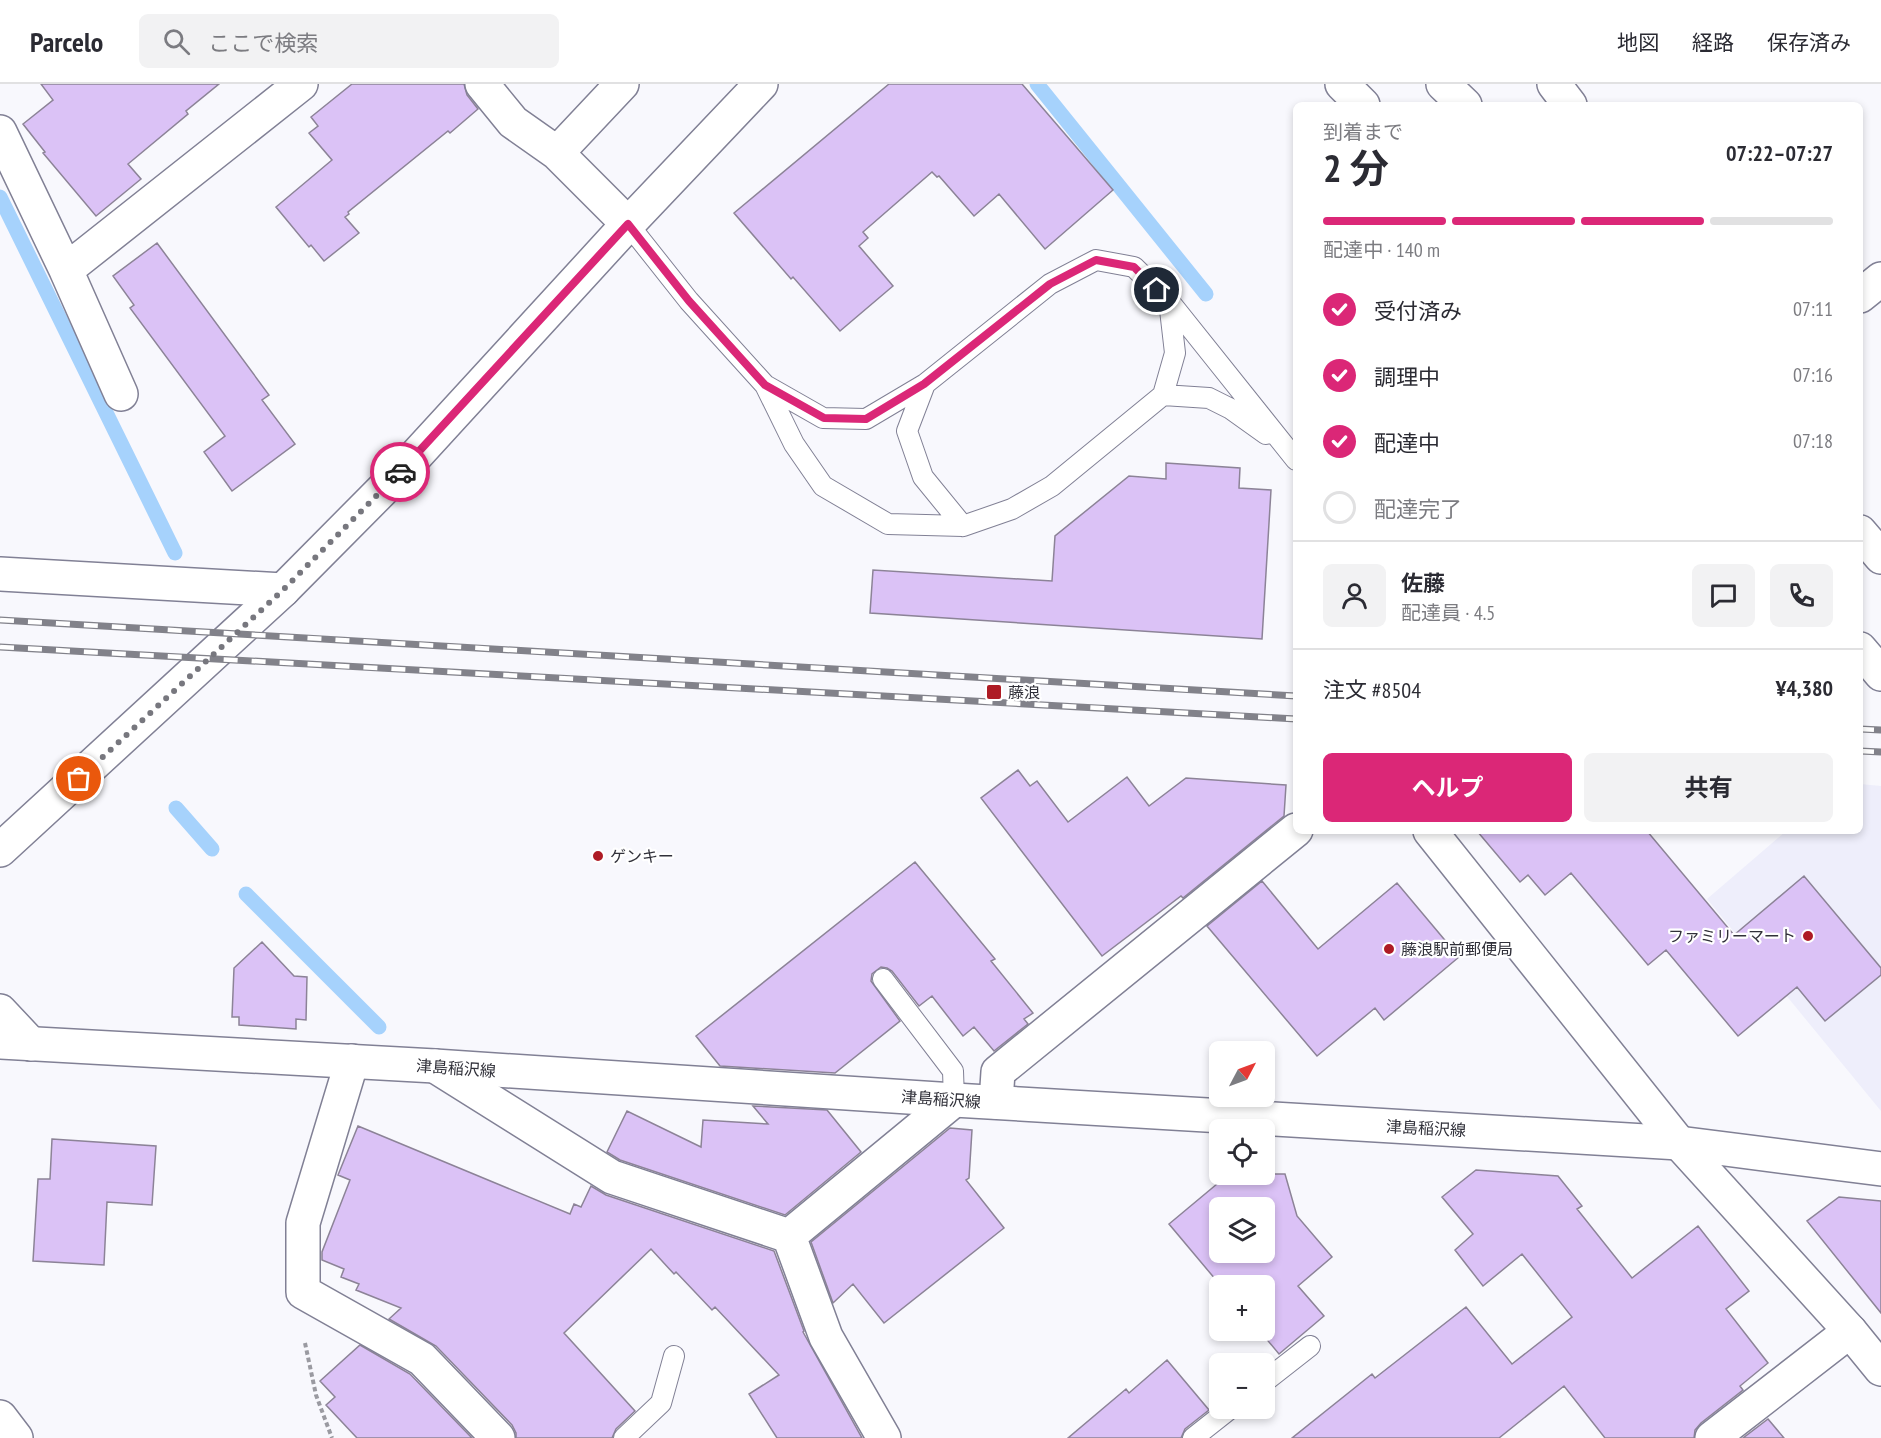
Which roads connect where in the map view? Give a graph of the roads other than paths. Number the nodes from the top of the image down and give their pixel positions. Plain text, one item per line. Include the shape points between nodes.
1 (301, 84) edge
2 (482, 84) edge
3 (622, 84) edge
4 (761, 84) edge
5 (1342, 84) edge
6 (1443, 84) edge
7 (1554, 84) edge
8 (1360, 102) edge
9 (1462, 102) edge
10 (1568, 102) edge
11 (0, 132) edge
12 (557, 153) junction
13 (628, 224) junction
14 (66, 270) junction
15 (1881, 279) edge
16 (1863, 294) edge
17 (1169, 301) junction
18 (924, 384) junction
19 (765, 385) junction
20 (121, 394) dead end
21 (1163, 396) junction
22 (1291, 454) edge
23 (963, 526) junction
24 (1863, 536) edge
25 (1881, 557) edge
26 (0, 574) edge
27 (283, 590) junction
28 (1863, 653) edge
29 (1863, 672) edge
30 (1881, 674) edge
31 (1293, 832) edge
32 (1432, 834) edge
33 (0, 850) edge
34 (883, 979) dead end
35 (0, 1011) edge
36 (15, 1043) edge
37 (352, 1061) junction
38 (435, 1066) junction
39 (954, 1100) junction
40 (996, 1102) junction
41 (1679, 1143) junction
42 (1881, 1169) edge
43 (789, 1236) junction
44 (1850, 1331) junction
45 (1310, 1346) dead end
46 (674, 1356) dead end
47 (1881, 1369) edge
48 (1275, 1373) edge
49 (0, 1417) edge
50 (1217, 1419) edge
51 (16, 1438) edge
52 (498, 1438) edge
53 (624, 1438) edge
54 (884, 1438) edge
55 (1193, 1438) edge
56 (1712, 1438) edge

1 - 14 street
2 - 12 street via 513,122
3 - 12 street
4 - 13 street
5 - 8 street
6 - 9 street
7 - 10 street
11 - 14 street
12 - 13 street
13 - 19 lane via 689,301
13 - 27 street via 410,462
14 - 20 street
15 - 16 street
17 - 18 lane via 1134,267 1096,260 1050,284
17 - 21 lane via 1174,353
17 - 22 lane
18 - 19 lane via 866,419 824,418
18 - 23 lane via 907,431 923,477
19 - 23 lane via 794,444 823,486 888,524
21 - 22 lane via 1209,398 1231,409
21 - 23 lane via 1052,486 1012,509
24 - 25 street
26 - 27 street
27 - 33 street
28 - 30 street
29 - 30 street
31 - 40 street via 998,1072
32 - 41 street
34 - 39 lane via 953,1071
35 - 36 street
36 - 37 street, 津島稲沢線
37 - 38 street, 津島稲沢線
37 - 52 street via 303,1222 303,1292 422,1359
38 - 39 street, 津島稲沢線
38 - 43 street via 612,1177
39 - 40 street, 津島稲沢線
39 - 43 street
40 - 41 street, 津島稲沢線
41 - 42 street, 津島稲沢線
41 - 44 street
43 - 54 street via 826,1337
44 - 47 street
44 - 56 street
45 - 48 lane
46 - 53 lane via 661,1403
49 - 51 street
50 - 55 lane

